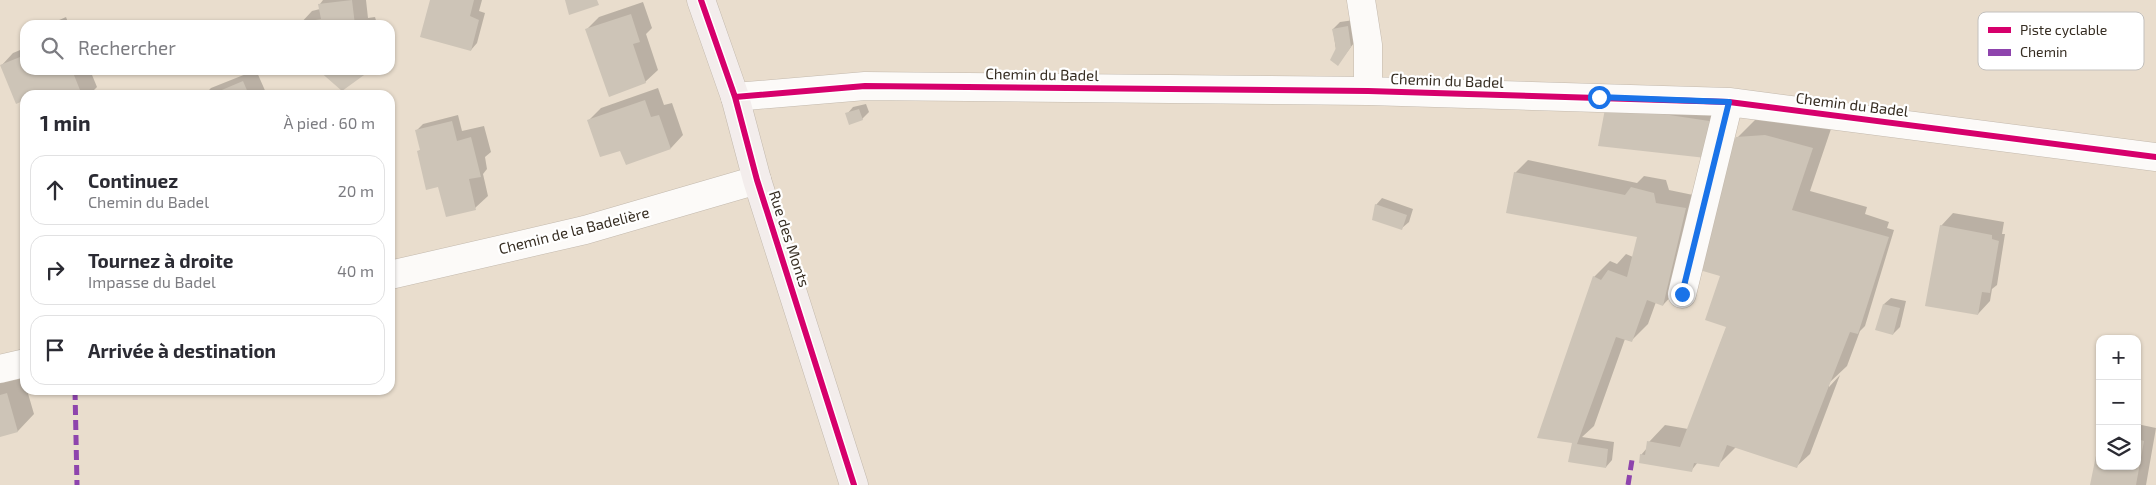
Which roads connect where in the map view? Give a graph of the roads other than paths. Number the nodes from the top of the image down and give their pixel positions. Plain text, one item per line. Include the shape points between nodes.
1 (702, 0) edge
2 (1361, 0) edge
3 (1368, 91) junction
4 (735, 97) junction
5 (1729, 102) junction
6 (2156, 157) edge
7 (757, 180) junction
8 (395, 274) edge
9 (1682, 294) dead end
10 (20, 364) edge
11 (0, 369) edge
12 (854, 485) edge

1 - 4 street, Rue des Monts
2 - 3 street via 1368,45
3 - 4 street, Chemin du Badel via 865,86
3 - 5 street, Chemin du Badel
4 - 7 street, Rue des Monts
5 - 6 street, Chemin du Badel
5 - 9 street
7 - 8 street, Chemin de la Badelière via 585,230
7 - 12 street, Rue des Monts
10 - 11 street

